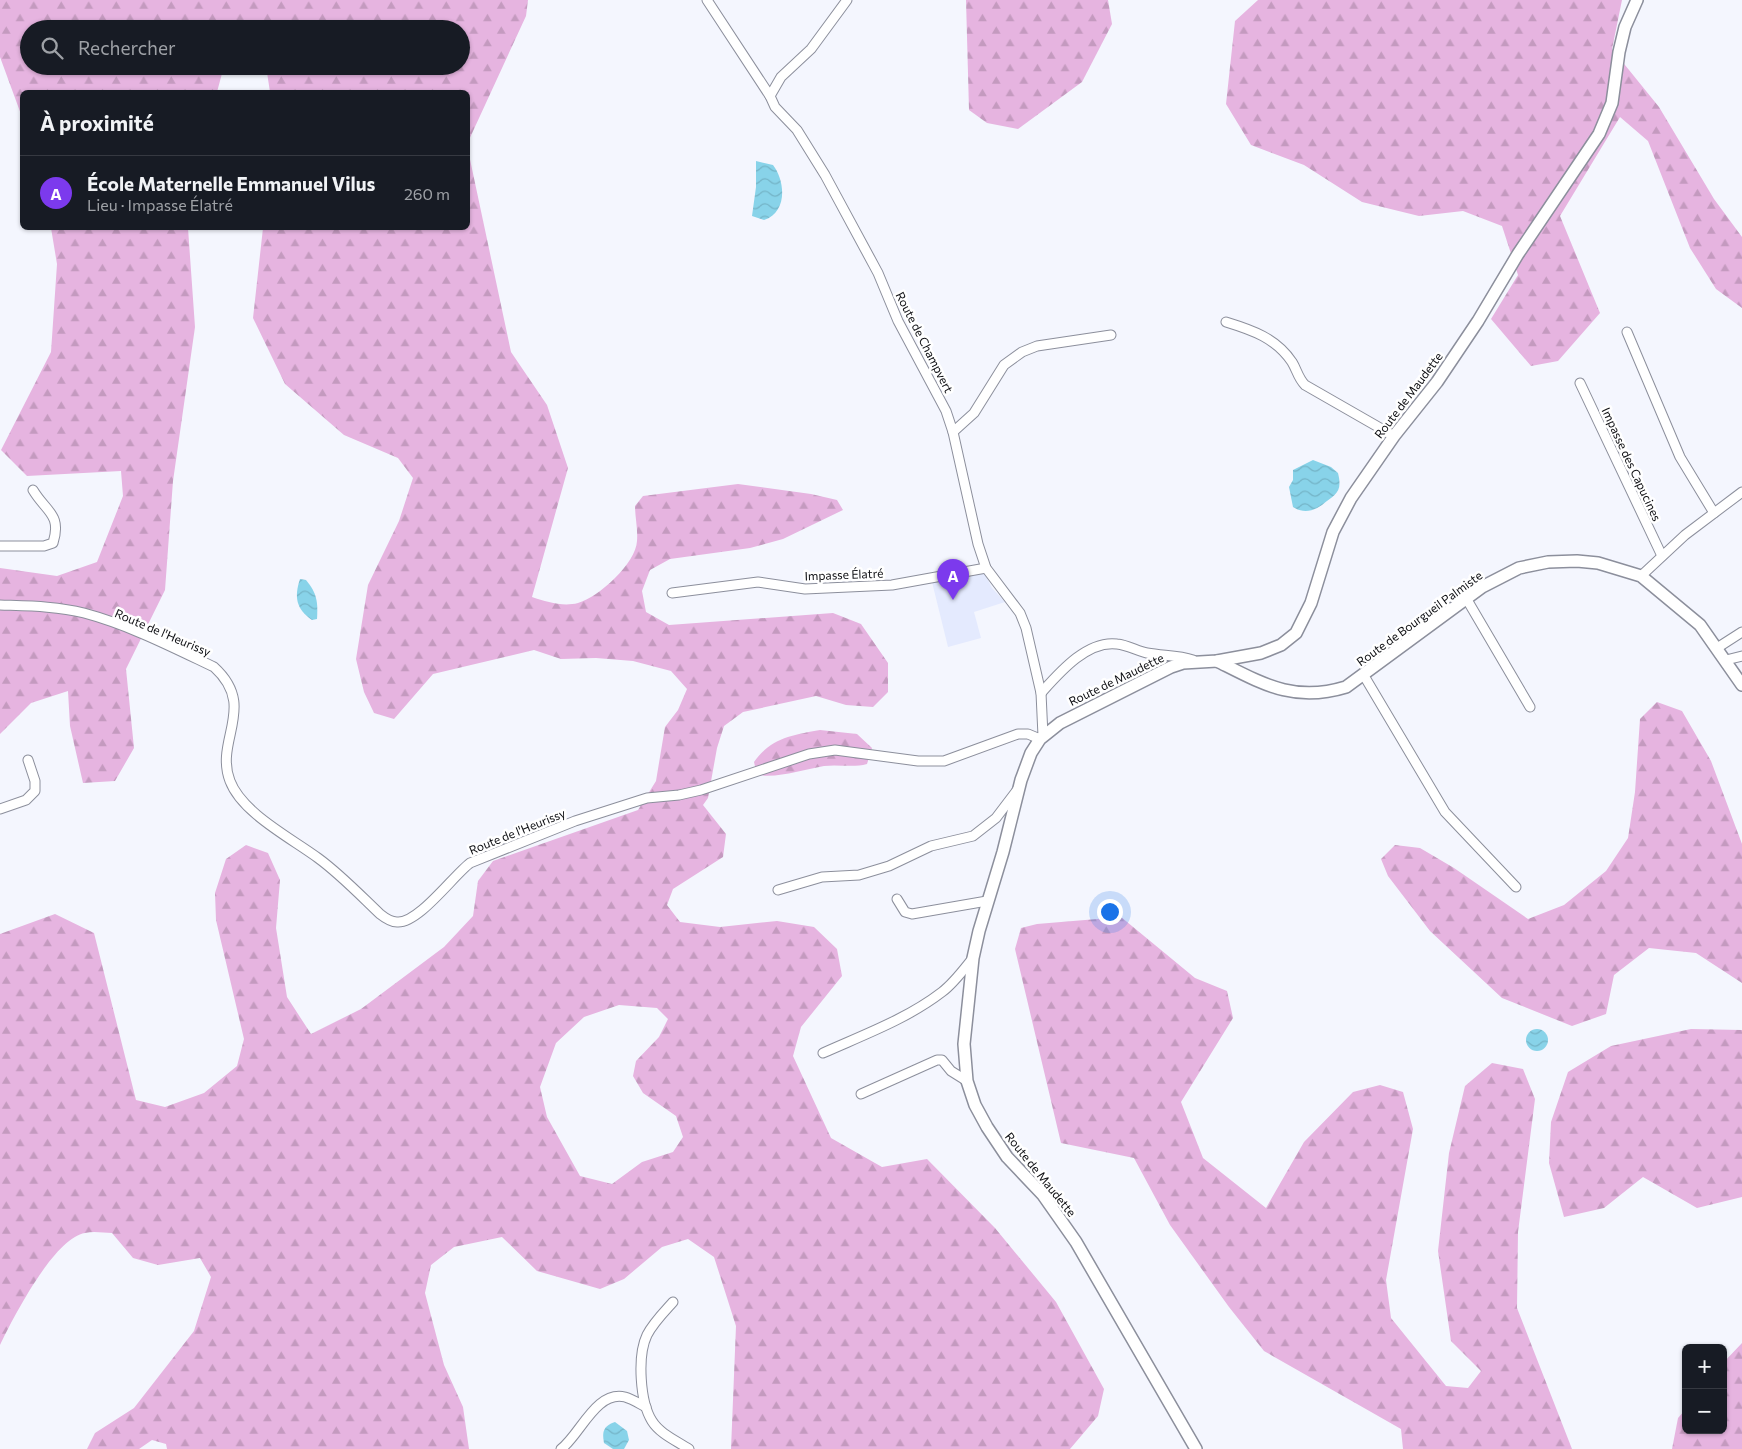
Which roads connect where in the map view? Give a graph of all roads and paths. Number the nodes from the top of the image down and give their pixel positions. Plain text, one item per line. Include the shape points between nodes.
1 (707, 0) edge
2 (847, 0) edge
3 (1637, 0) edge
4 (770, 96) junction
5 (1226, 322) dead end
6 (1627, 332) dead end
7 (1110, 335) dead end
8 (1580, 383) dead end
9 (952, 432) junction
10 (1394, 436) junction
11 (33, 490) dead end
12 (1742, 492) edge
13 (1714, 513) junction
14 (0, 546) edge
15 (1662, 556) junction
16 (986, 568) junction
17 (1641, 576) junction
18 (672, 593) dead end
19 (1466, 598) junction
20 (0, 605) edge
21 (1742, 632) edge
22 (1717, 648) junction
23 (1742, 656) edge
24 (1726, 660) junction
25 (1196, 661) junction
26 (1217, 662) junction
27 (1363, 674) junction
28 (1742, 685) edge
29 (1040, 692) junction
30 (1530, 707) dead end
31 (1041, 738) junction
32 (28, 760) dead end
33 (1019, 787) junction
34 (0, 809) edge
35 (1516, 887) dead end
36 (778, 890) dead end
37 (897, 899) dead end
38 (987, 901) junction
39 (973, 958) junction
40 (822, 1053) dead end
41 (967, 1081) junction
42 (861, 1094) dead end
43 (673, 1302) dead end
44 (646, 1407) junction
45 (561, 1449) edge
46 (689, 1449) edge
47 (1196, 1449) edge

1 - 4 street, Route de Champvert
2 - 4 street via 810,49 781,77
3 - 10 street, Route de Maudette via 1625,27 1612,103 1599,134 1437,382
4 - 9 street, Route de Champvert via 774,107 797,130 810,150 846,213 946,411
5 - 10 street via 1274,341 1289,358 1304,386
6 - 13 street via 1680,457
7 - 9 street via 1037,346 1022,352 1004,365 974,413
8 - 15 street, Impasse des Capucines
9 - 16 street, Route de Champvert
10 - 26 street, Route de Maudette via 1351,498 1333,532 1311,603 1296,633 1270,650
11 - 14 street via 56,520 53,543
12 - 13 street
13 - 15 street
15 - 17 street
16 - 18 street, Impasse Élatré via 892,584 806,589 758,582
16 - 29 street, Route de Champvert via 1020,613
17 - 19 street, Route de Bourgueil Palmiste via 1598,563 1548,562 1519,568
17 - 22 street, Route de Bourgueil Palmiste via 1692,617
19 - 27 street, Route de Bourgueil Palmiste
19 - 30 street
20 - 31 street, Route de l'Heurissy via 49,607 83,613 127,627 214,667 224,677 233,697 235,714 226,764 230,782 239,796 278,830 318,858 380,914 398,923 420,912 470,863 575,821 647,798 701,790 809,754 835,750 918,761 944,761 1018,734
21 - 22 street
22 - 24 street, Route de Bourgueil Palmiste
23 - 24 street
24 - 28 street, Route de Bourgueil Palmiste
25 - 26 street, Route de Maudette
25 - 29 street via 1110,643 1080,656
25 - 31 street, Route de Maudette via 1171,667 1141,681 1060,722
26 - 27 street, Route de Bourgueil Palmiste via 1268,685 1313,695 1346,687
27 - 35 street via 1445,812
29 - 31 street, Route de Champvert
31 - 33 street, Route de Maudette via 1031,752
32 - 34 street via 35,792 26,800
33 - 36 street via 996,818 973,836 931,846 889,866 859,875 822,877
33 - 38 street, Route de Maudette
37 - 38 street via 905,912 912,914
38 - 39 street, Route de Maudette
39 - 40 street via 934,998 896,1020
39 - 41 street, Route de Maudette via 964,1044
41 - 42 street via 942,1060 936,1060
41 - 47 street, Route de Maudette via 975,1105 1007,1157 1043,1195 1076,1242
43 - 44 street via 652,1327 643,1346 641,1373
44 - 45 street via 626,1397 607,1399
44 - 46 street via 652,1422 660,1430

